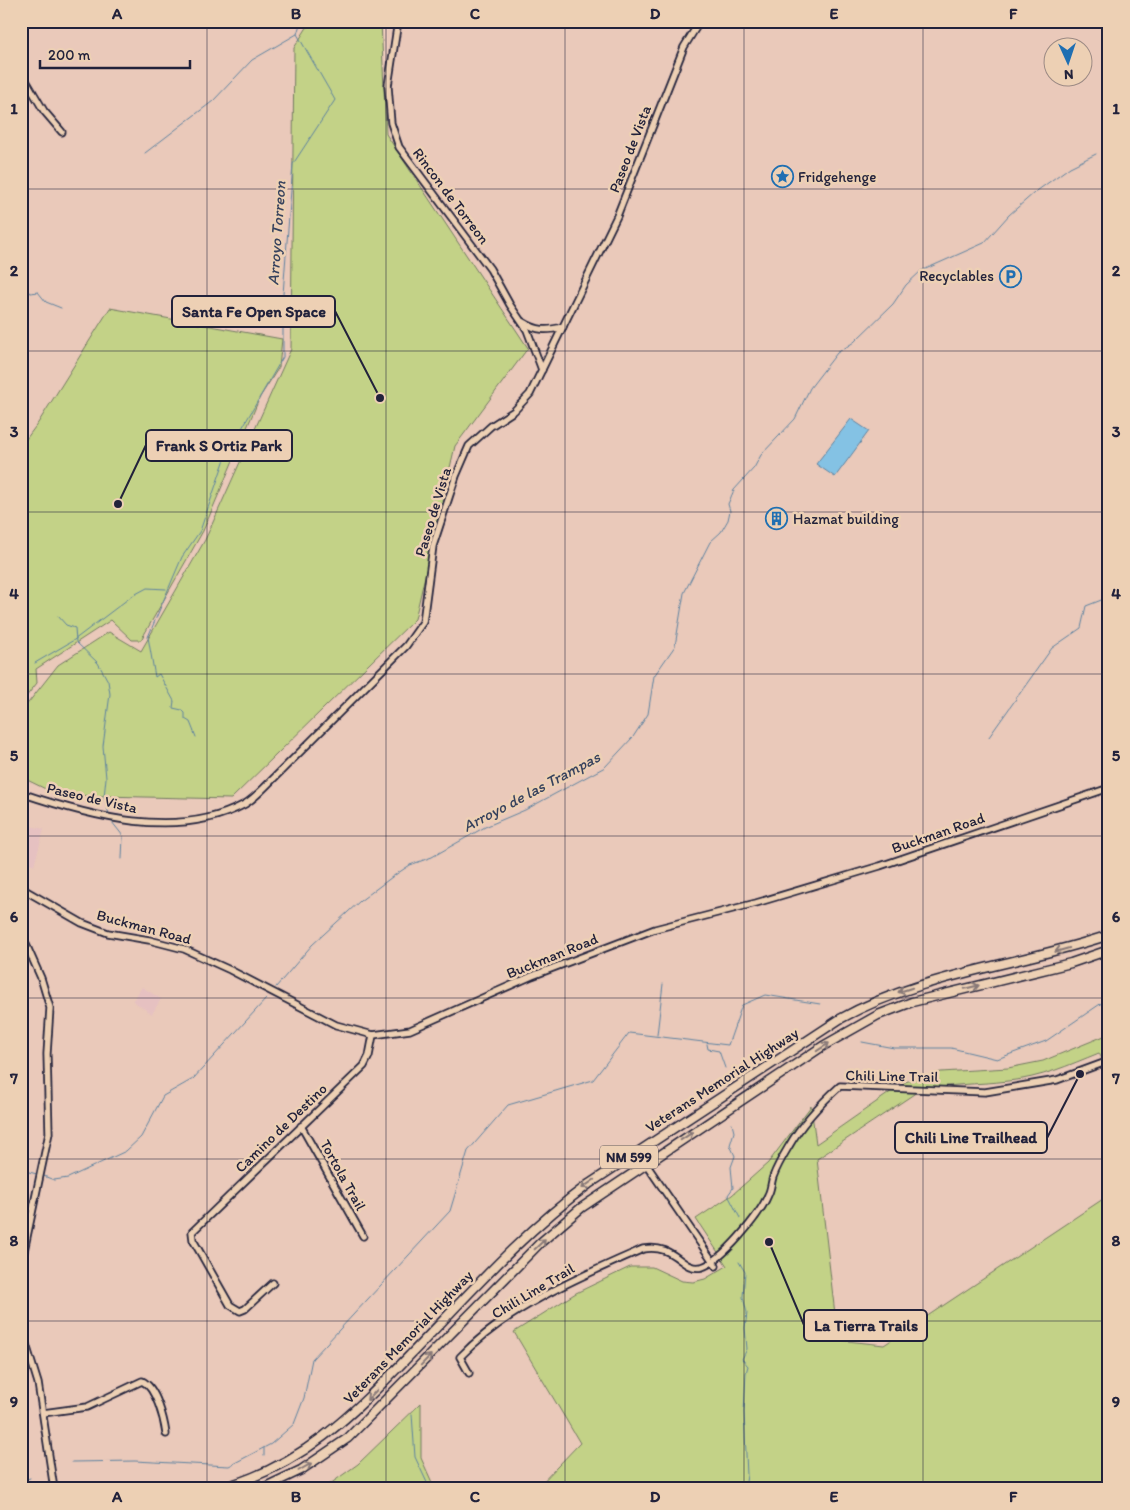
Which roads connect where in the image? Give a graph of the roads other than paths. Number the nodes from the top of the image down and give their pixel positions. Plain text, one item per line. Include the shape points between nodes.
1 (398, 21) edge
2 (700, 21) edge
3 (21, 72) edge
4 (62, 132) dead end
5 (520, 319) junction
6 (563, 327) junction
7 (542, 370) junction
8 (1109, 788) edge
9 (21, 793) edge
10 (21, 888) edge
11 (21, 933) edge
12 (1109, 935) edge
13 (1109, 950) edge
14 (373, 1035) junction
15 (1106, 1062) dead end
16 (301, 1126) junction
17 (646, 1164) junction
18 (363, 1236) dead end
19 (714, 1263) junction
20 (21, 1265) edge
21 (273, 1283) dead end
22 (21, 1328) edge
23 (469, 1372) dead end
24 (43, 1413) junction
25 (166, 1434) dead end
26 (54, 1489) edge
27 (218, 1489) edge
28 (261, 1489) edge

1 - 5 street, Rincon de Torreon via 388,86 391,123 399,148 475,247
2 - 6 street, Paseo de Vista via 684,47 617,216
3 - 4 street via 44,111
5 - 6 street via 533,328 548,331
5 - 7 street, Rincon de Torreon
6 - 7 street, Paseo de Vista
7 - 9 street, Paseo de Vista via 530,394 514,411 468,446 434,543 426,612 415,635 344,710 246,804 222,814 192,820 143,822 58,805
8 - 14 street, Buckman Road via 871,869 655,929 532,976 410,1030
10 - 14 street, Buckman Road via 82,923 108,933 184,949 336,1025
11 - 20 street via 50,1008 47,1054 49,1133
12 -> 27 highway, Veterans Memorial Highway / NM 599 via 907,989 840,1018 560,1206 328,1435 265,1472
17 -> 13 highway, Veterans Memorial Highway / NM 599 via 823,1046 878,1015 912,1002
14 - 16 street, Camino de Destino via 364,1066
15 - 19 street, Chili Line Trail via 1057,1080 985,1092 840,1086 805,1122 790,1144 759,1213
16 - 18 street, Tortola Trail
16 - 21 street, Camino de Destino via 192,1232 193,1240 234,1309 245,1309
17 - 19 street
28 -> 17 highway, Veterans Memorial Highway / NM 599 via 307,1466 348,1438 540,1243 581,1208
19 - 23 street, Chili Line Trail via 693,1267 663,1248 654,1247 575,1279 517,1313 470,1348 460,1357
22 - 24 street via 36,1370
24 - 25 street via 87,1407 142,1381 148,1384 161,1410
24 - 26 street

